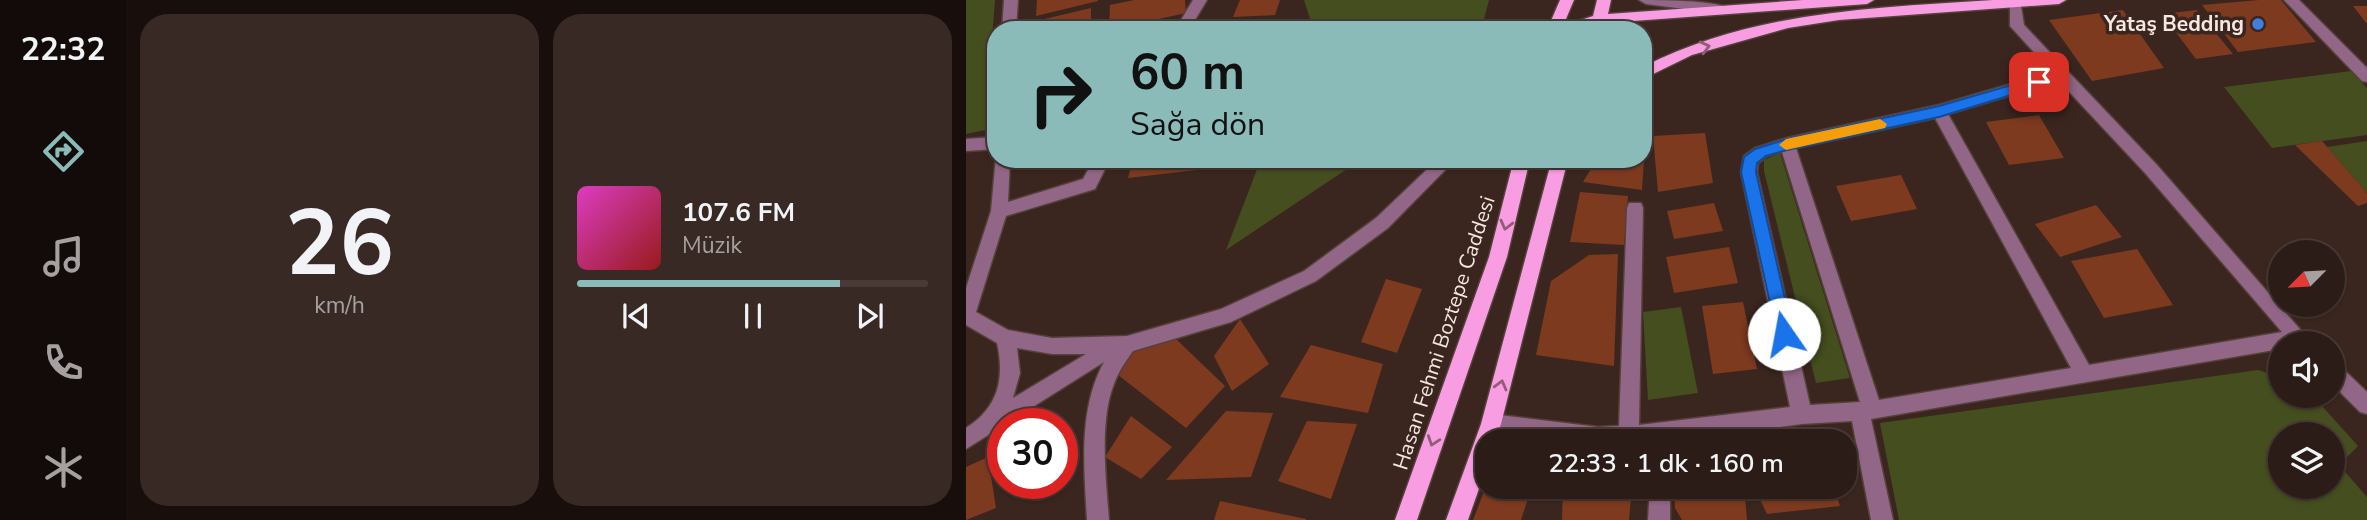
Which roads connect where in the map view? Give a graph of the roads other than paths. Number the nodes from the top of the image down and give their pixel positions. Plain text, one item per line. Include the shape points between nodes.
1 (1010, 0) edge
2 (1200, 0) edge
3 (1567, 0) edge
4 (1604, 0) edge
5 (1646, 0) edge
6 (1867, 0) edge
7 (2059, 0) edge
8 (2291, 0) edge
9 (2015, 3) junction
10 (1724, 9) junction
11 (1009, 21) edge
12 (1187, 21) edge
13 (1558, 21) edge
14 (1600, 21) edge
15 (1624, 21) edge
16 (1652, 69) edge
17 (2064, 74) junction
18 (2367, 77) edge
19 (1939, 111) junction
20 (987, 144) edge
21 (1787, 144) junction
22 (966, 145) edge
23 (1001, 168) edge
24 (1097, 168) edge
25 (1440, 168) edge
26 (1520, 168) edge
27 (1558, 168) edge
28 (1635, 208) dead end
29 (999, 211) junction
30 (966, 316) edge
31 (2292, 331) edge
32 (1005, 338) junction
33 (1121, 344) junction
34 (2268, 345) edge
35 (2084, 373) junction
36 (2345, 384) edge
37 (2367, 405) edge
38 (999, 408) edge
39 (1017, 408) edge
40 (1867, 411) junction
41 (1802, 415) junction
42 (1491, 424) junction
43 (987, 427) edge
44 (1532, 429) edge
45 (1629, 429) edge
46 (1716, 429) edge
47 (966, 439) edge
48 (1660, 499) edge
49 (1098, 520) edge
50 (1406, 520) edge
51 (1457, 520) edge
52 (1659, 520) edge
53 (1882, 520) edge

1 - 11 street
2 - 12 street
3 - 13 main road
4 - 14 main road
5 - 10 street
6 - 10 main road
7 - 9 main road
8 - 18 street
16 -> 9 main road via 1687,51 1788,23
9 - 17 street via 2017,26
10 - 15 main road
17 - 19 street
17 - 31 street
19 - 21 street
19 - 35 street
20 - 22 street
21 - 40 street
21 - 41 street via 1760,152 1750,160 1749,172
23 - 29 street
24 - 29 street via 1089,184
25 - 33 street via 1382,223 1310,276 1225,316
26 -> 50 main road, Hasan Fehmi Boztepe Caddesi via 1498,257
42 -> 27 main road
28 - 45 street
29 - 30 street
30 - 32 street
32 - 33 street via 1052,346
32 - 38 street via 1013,369
33 - 39 street
33 - 49 street via 1100,397
34 - 35 street
35 - 40 street
36 - 37 street
40 - 41 street
40 - 53 street
41 - 46 street
42 - 44 street
42 - 51 main road
43 - 47 street
48 - 52 street

